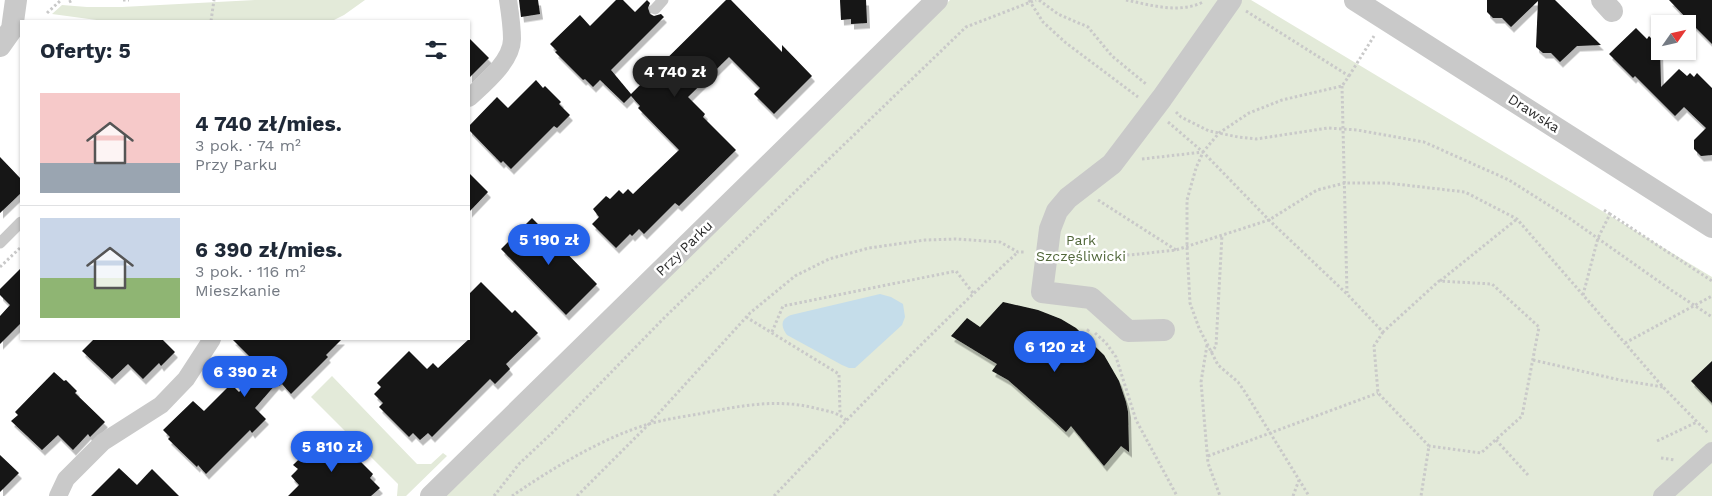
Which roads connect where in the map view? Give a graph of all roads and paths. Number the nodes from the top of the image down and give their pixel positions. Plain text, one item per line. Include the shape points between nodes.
1 (16, 0) edge
2 (123, 0) edge
3 (129, 0) edge
4 (214, 0) edge
5 (508, 0) edge
6 (936, 0) edge
7 (1037, 0) edge
8 (1126, 0) edge
9 (1208, 0) edge
10 (1230, 0) edge
11 (60, 1) edge
12 (1030, 1) edge
13 (1359, 1) edge
14 (47, 14) dead end
15 (211, 20) edge
16 (1378, 30) dead end
17 (0, 46) edge
18 (1349, 76) junction
19 (1342, 86) junction
20 (470, 97) edge
21 (1158, 104) junction
22 (1343, 129) junction
23 (1219, 133) junction
24 (1203, 152) junction
25 (1137, 160) dead end
26 (1345, 183) junction
27 (1097, 199) dead end
28 (1604, 210) dead end
29 (1610, 214) junction
30 (1517, 219) junction
31 (1269, 220) junction
32 (20, 223) edge
33 (1712, 227) edge
34 (1222, 235) junction
35 (1598, 238) junction
36 (0, 243) edge
37 (1187, 246) junction
38 (20, 248) edge
39 (1176, 250) junction
40 (1048, 251) junction
41 (1018, 252) junction
42 (1082, 252) dead end
43 (0, 267) edge
44 (1439, 281) junction
45 (1712, 281) edge
46 (973, 293) junction
47 (1347, 294) junction
48 (1583, 295) junction
49 (1712, 296) edge
50 (1694, 306) junction
51 (746, 316) junction
52 (1712, 317) edge
53 (1164, 330) dead end
54 (772, 332) junction
55 (1383, 332) junction
56 (1084, 335) dead end
57 (211, 340) edge
58 (1625, 343) junction
59 (1208, 344) junction
60 (1211, 353) junction
61 (1533, 360) junction
62 (1663, 387) junction
63 (1378, 392) junction
64 (840, 414) junction
65 (846, 420) junction
66 (1697, 422) junction
67 (649, 424) junction
68 (1270, 433) junction
69 (1712, 437) edge
70 (1496, 440) junction
71 (1657, 441) dead end
72 (1429, 446) junction
73 (1712, 451) edge
74 (1208, 456) junction
75 (1528, 476) dead end
76 (1299, 480) junction
77 (58, 496) edge
78 (431, 496) edge
79 (494, 496) edge
80 (512, 496) edge
81 (577, 496) edge
82 (774, 496) edge
83 (1178, 496) edge
84 (1220, 496) edge
85 (1293, 496) edge
86 (1309, 496) edge
87 (1421, 496) edge
88 (1662, 496) edge

1 - 17 street via 12,29
2 - 3 path
4 - 15 path
5 - 20 street via 512,40 509,53 489,80
6 - 78 street, Przy Parku
7 - 12 path
7 - 21 path via 1058,14 1088,27
8 - 9 path via 1174,9 1196,6
10 - 18 path
10 - 21 street
11 - 14 path
12 - 21 path via 1043,22 1066,42
12 - 79 path via 966,27 664,317 519,464
13 - 33 street, Drawska
16 - 18 path
18 - 19 path
19 - 22 path
19 - 23 path via 1282,100 1249,113
21 - 23 path
21 - 24 path
21 - 40 street via 1112,164 1068,198 1057,211 1050,229
22 - 23 path via 1328,128 1256,139
22 - 26 path
22 - 35 path via 1424,142 1509,180
23 - 24 path
24 - 25 path
24 - 31 path
24 - 37 path via 1187,200
26 - 30 path via 1387,183 1465,192
26 - 31 path via 1317,190
26 - 47 path
27 - 39 path
28 - 29 path
29 - 35 path
29 - 45 path
30 - 44 path
30 - 48 path
31 - 34 path
31 - 47 path
32 - 36 lane
34 - 37 path
34 - 60 path via 1216,346
35 - 48 path
35 - 50 path
37 - 39 path
37 - 59 path via 1190,303
38 - 43 path
39 - 42 path via 1130,255
40 - 41 path
40 - 53 street via 1042,292 1091,298 1128,331
41 - 46 path
41 - 51 path via 1000,242 956,239 869,248 829,259 795,276
44 - 55 path
44 - 61 path via 1492,284 1539,327
46 - 54 path via 956,271 783,306
46 - 65 path
47 - 55 path
48 - 58 path
49 - 50 path
50 - 52 path
50 - 58 path
51 - 54 path
51 - 67 path
54 - 64 path via 839,374
55 - 63 path via 1374,346
56 - 83 path via 1090,328 1116,357 1136,420
57 - 77 street via 186,378 161,405 103,442 66,479
58 - 62 path
59 - 60 path
59 - 74 path via 1201,382
60 - 68 path via 1218,365 1238,382
61 - 62 path
61 - 70 path via 1522,416
62 - 66 path
63 - 68 path
63 - 72 path
64 - 65 path
64 - 67 path via 800,404 747,404
65 - 82 path
66 - 69 path
66 - 71 path
67 - 80 path via 582,453
67 - 81 path
68 - 74 path
68 - 76 path
70 - 72 path via 1482,453
70 - 75 path
72 - 87 path
73 - 88 street
74 - 84 path
76 - 85 path
76 - 86 path

